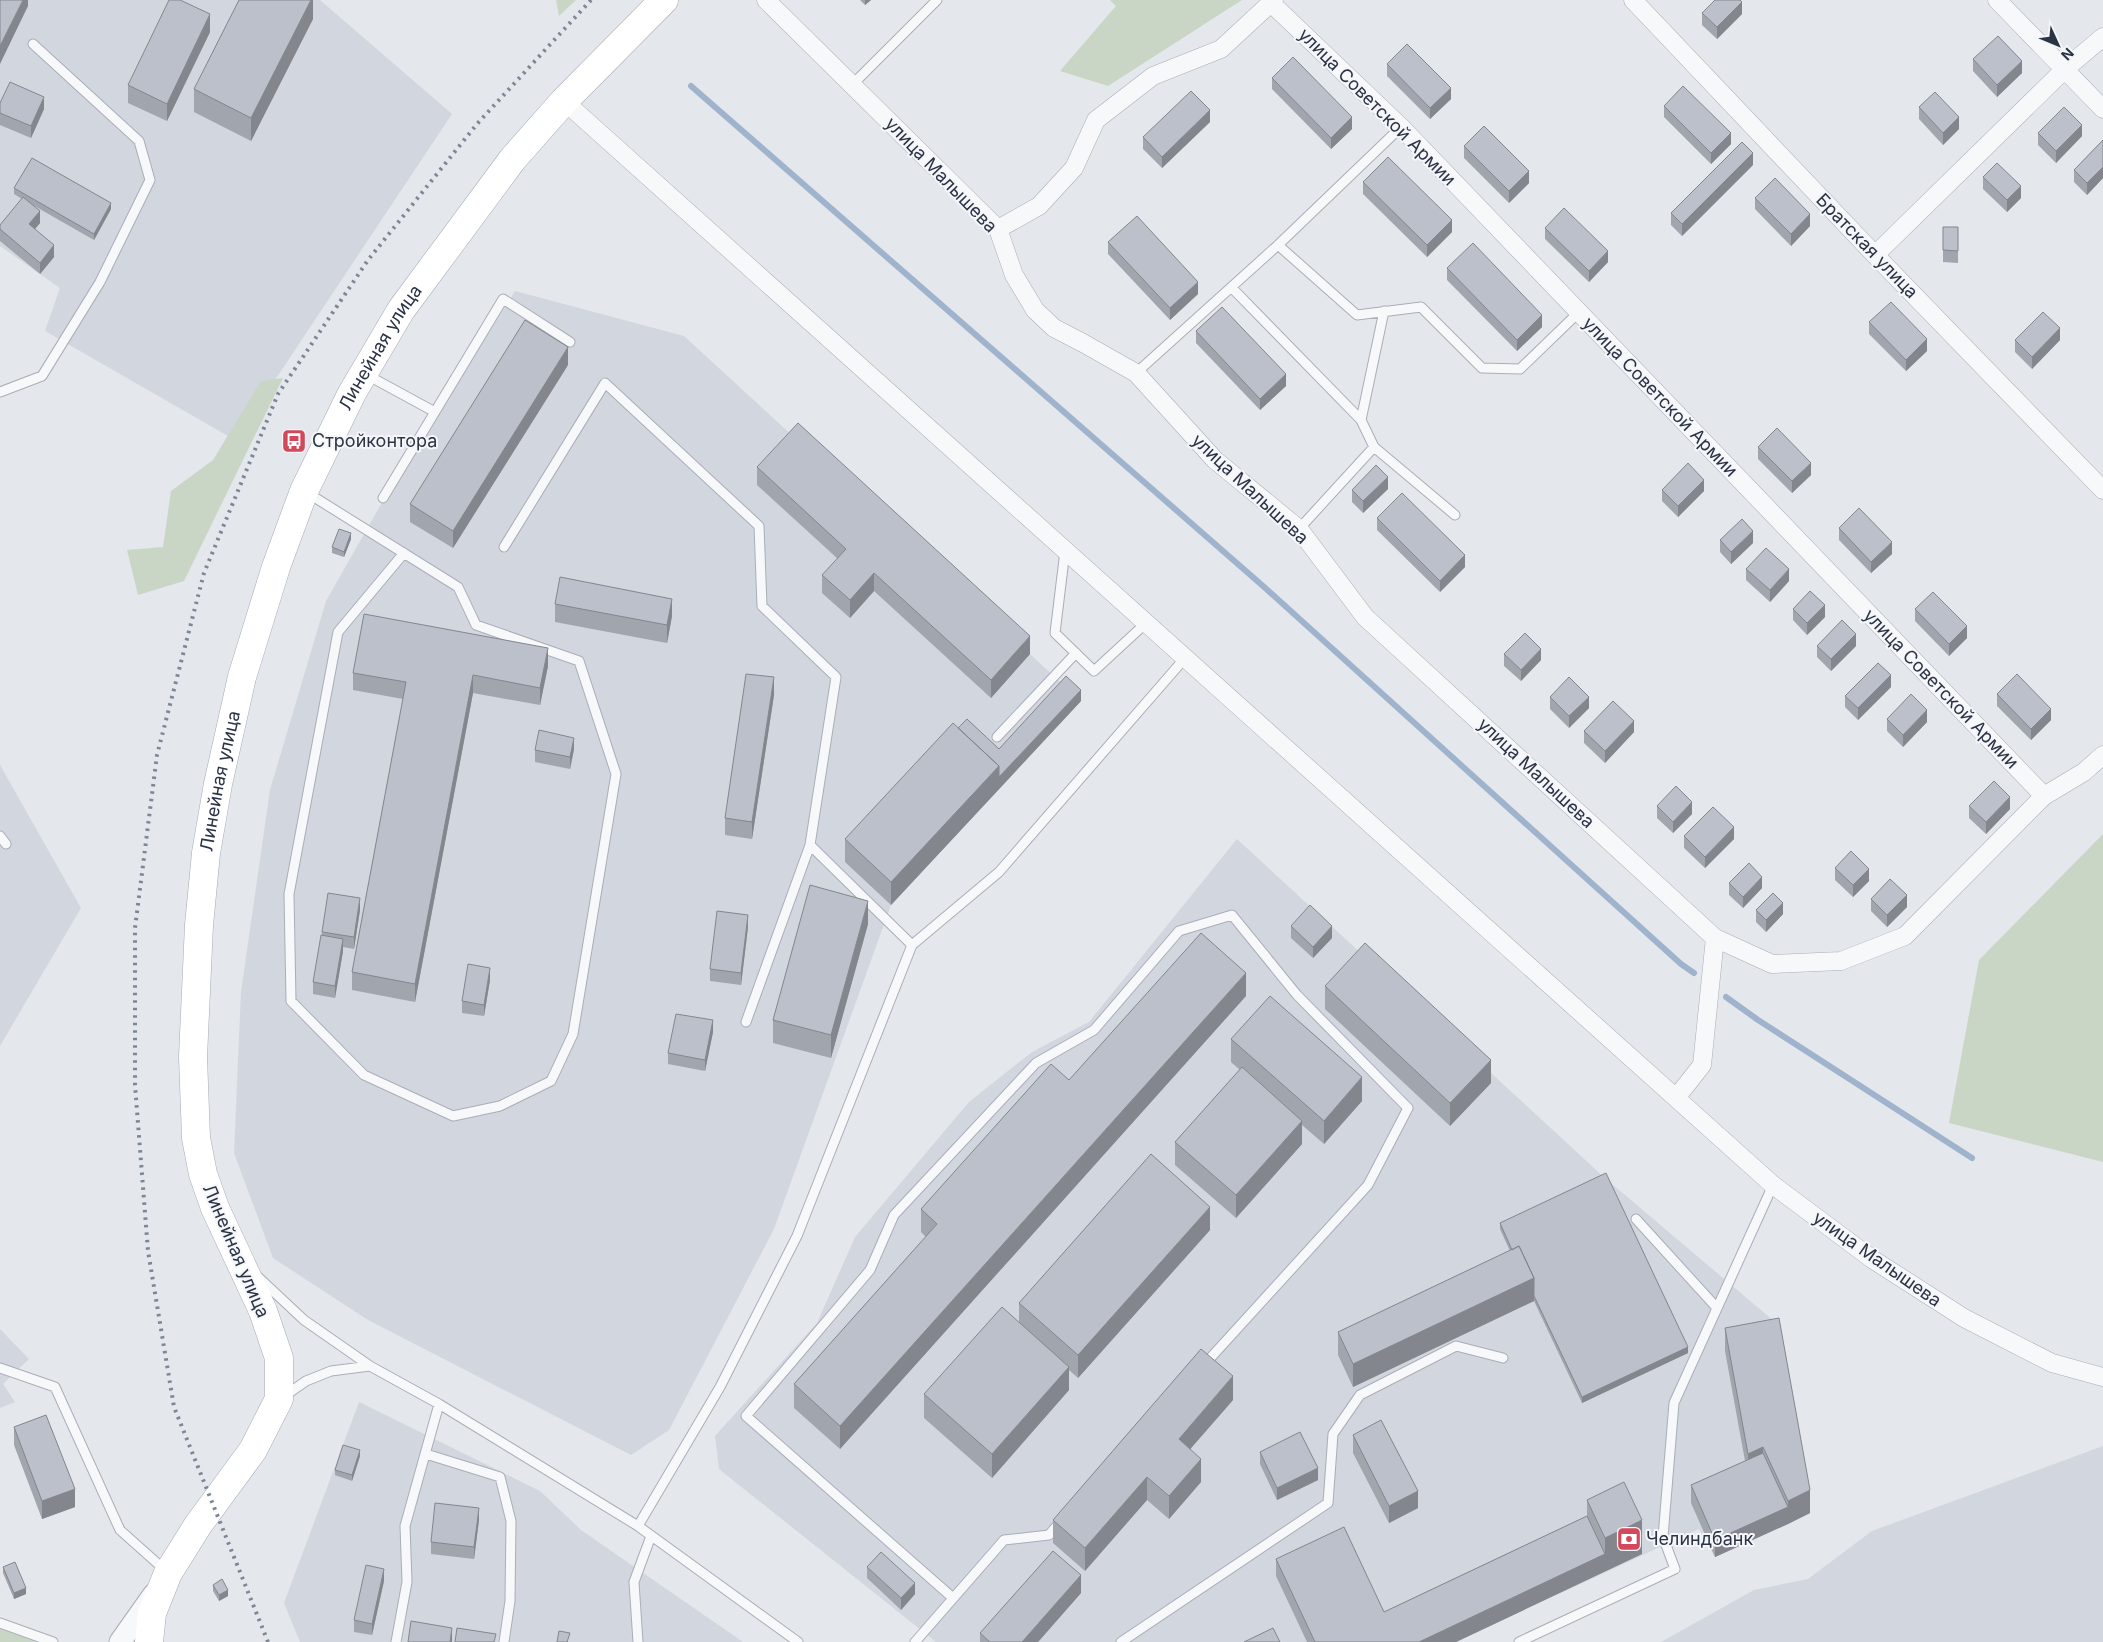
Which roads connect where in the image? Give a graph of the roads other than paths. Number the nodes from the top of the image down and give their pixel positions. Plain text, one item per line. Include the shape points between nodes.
1 (664, 0) edge
2 (766, 0) edge
3 (937, 0) edge
4 (1634, 0) edge
5 (1997, 0) edge
6 (1272, 2) edge
7 (2103, 37) edge
8 (33, 44) dead end
9 (2065, 69) junction
10 (852, 85) junction
11 (564, 101) junction
12 (2103, 109) edge
13 (1401, 127) junction
14 (998, 229) junction
15 (1278, 245) junction
16 (1875, 255) junction
17 (1232, 288) junction
18 (1384, 312) junction
19 (1578, 313) junction
20 (570, 342) dead end
21 (364, 374) junction
22 (1136, 374) junction
23 (0, 392) edge
24 (435, 412) junction
25 (1361, 420) junction
26 (1374, 447) junction
27 (2103, 490) edge
28 (304, 491) junction
29 (383, 498) dead end
30 (1455, 515) dead end
31 (1299, 529) junction
32 (504, 547) dead end
33 (1065, 550) junction
34 (404, 553) junction
35 (1146, 623) junction
36 (1076, 653) junction
37 (1184, 658) junction
38 (997, 737) dead end
39 (2103, 755) edge
40 (2044, 796) junction
41 (810, 845) junction
42 (1715, 938) junction
43 (912, 945) junction
44 (746, 1022) dead end
45 (1676, 1098) junction
46 (1773, 1185) junction
47 (1636, 1219) dead end
48 (238, 1258) junction
49 (1717, 1308) junction
50 (1503, 1358) dead end
51 (370, 1366) junction
52 (0, 1368) edge
53 (1195, 1374) edge
54 (2103, 1377) edge
55 (279, 1400) junction
56 (439, 1404) junction
57 (426, 1454) junction
58 (1069, 1513) edge
59 (638, 1526) junction
60 (651, 1536) junction
61 (168, 1573) junction
62 (953, 1598) junction
63 (0, 1623) edge
64 (53, 1642) edge
65 (120, 1642) edge
66 (149, 1642) edge
67 (396, 1642) edge
68 (504, 1642) edge
69 (638, 1642) edge
70 (798, 1642) edge
71 (915, 1642) edge
72 (1121, 1642) edge
73 (1519, 1642) edge

1 - 11 main road, Линейная улица
2 - 10 street, улица Малышева
3 - 10 lane
4 - 16 street, Братская улица
5 - 9 street
6 - 13 street, улица Советской Армии
6 - 14 street via 1221,49 1153,76 1096,120 1074,168 1038,206
7 - 9 street
8 - 23 lane via 139,141 150,180 100,282 42,376
9 - 12 street
9 - 16 street
10 - 14 street, улица Малышева
11 - 21 main road, Линейная улица via 512,160 444,250 401,310
11 - 33 street, улица Малышева
13 - 15 lane
13 - 19 street, улица Советской Армии
14 - 22 street, улица Малышева via 1014,275 1036,310 1054,328
15 - 17 lane
15 - 18 lane via 1357,315
16 - 27 street, Братская улица
17 - 22 lane
17 - 25 lane
18 - 19 lane via 1421,307 1482,368 1520,370
18 - 25 lane
19 - 40 street, улица Советской Армии
20 - 24 lane via 503,299
21 - 24 lane
21 - 28 main road, Линейная улица
22 - 31 street, улица Малышева via 1214,460
24 - 29 lane
25 - 26 lane
26 - 30 lane
26 - 31 lane
28 - 34 lane
28 - 48 main road, Линейная улица via 276,567 242,677 218,784 198,925 193,1057 196,1138 203,1174
31 - 42 street, улица Малышева via 1365,617
32 - 41 lane via 605,383 759,526 762,606 836,677
33 - 35 street, улица Малышева
33 - 36 lane via 1055,634
34 - 34 lane via 458,586 476,625 579,661 616,774 573,1034 550,1081 500,1106 453,1116 364,1076 292,1001 289,894 338,632
35 - 36 lane via 1094,670
35 - 37 street, улица Малышева
36 - 38 lane
37 - 43 lane via 999,872
37 - 45 street, улица Малышева
39 - 40 street, улица Малышева via 2084,772
40 - 42 street, улица Малышева via 1905,936 1841,961 1772,964
41 - 43 lane
41 - 44 lane
42 - 45 street via 1702,1065
43 - 59 lane via 797,1236 720,1387
45 - 46 street, улица Малышева
46 - 49 lane
46 - 54 street, улица Малышева via 1872,1260 1964,1318 2052,1363
47 - 49 lane
48 - 51 lane via 304,1320
48 - 55 main road, Линейная улица via 264,1311 279,1358
49 - 73 lane via 1674,1404 1663,1537 1675,1568
50 - 72 lane via 1456,1346 1360,1395 1333,1434 1328,1503
51 - 55 lane via 331,1371 306,1381
51 - 56 lane
52 - 61 lane via 55,1387 120,1530
53 - 62 lane via 1368,1185 1408,1108 1297,994 1232,915 1178,932 1094,1030 1036,1062 894,1215 870,1270 746,1416
55 - 61 main road, Линейная улица via 254,1450 198,1525
56 - 57 lane
56 - 59 lane
57 - 67 lane via 405,1526 407,1582
57 - 68 lane via 500,1477 512,1521 510,1601
58 - 62 lane via 1049,1535 1004,1540
59 - 60 lane
60 - 69 lane via 634,1582
60 - 70 lane
61 - 65 street
61 - 66 main road, Линейная улица via 152,1613
62 - 71 lane
63 - 64 lane

